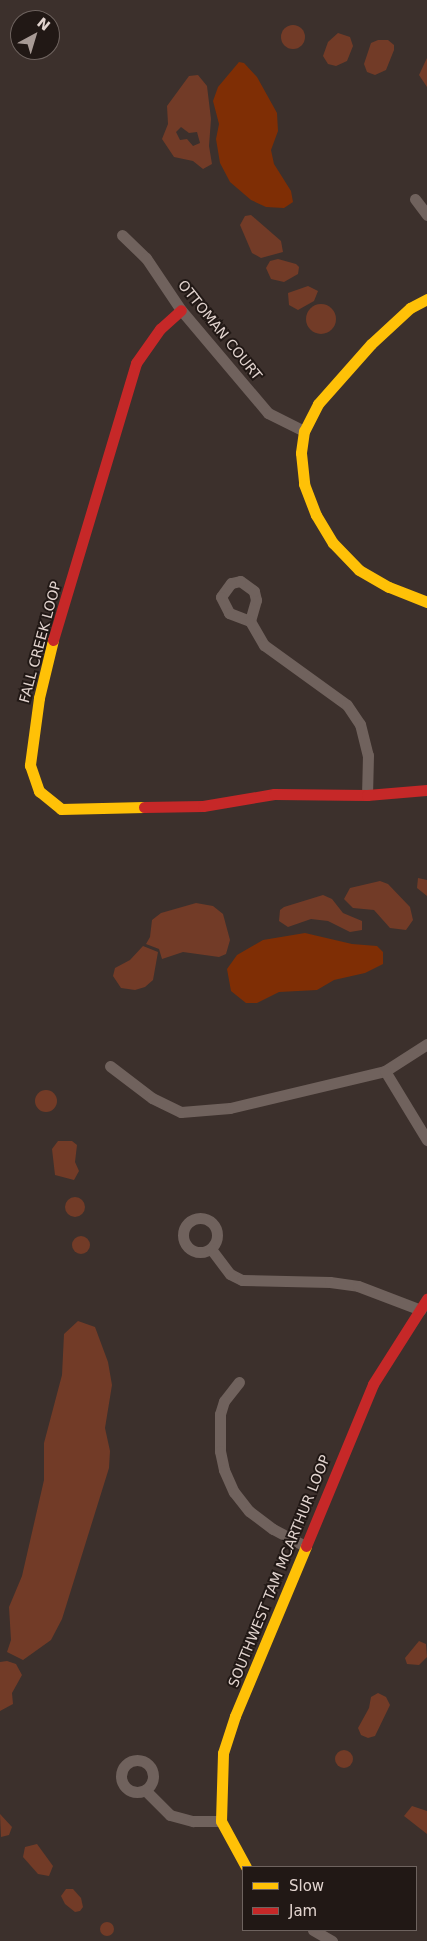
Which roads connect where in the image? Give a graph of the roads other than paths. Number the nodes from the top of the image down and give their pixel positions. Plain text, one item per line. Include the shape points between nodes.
1 (415, 199) dead end
2 (427, 215) edge
3 (122, 235) dead end
4 (427, 299) edge
5 (181, 310) junction
6 (304, 432) junction
7 (427, 602) edge
8 (250, 621) dead end
9 (427, 790) edge
10 (367, 794) junction
11 (427, 1044) edge
12 (110, 1066) dead end
13 (385, 1071) junction
14 (427, 1140) edge
15 (211, 1249) dead end
16 (427, 1299) edge
17 (421, 1310) junction
18 (239, 1382) dead end
19 (305, 1546) junction
20 (145, 1790) dead end
21 (221, 1821) junction
22 (245, 1866) edge
23 (315, 1931) edge
24 (332, 1941) edge

1 - 2 street
3 - 5 street, OTTOMAN COURT via 146,258
4 - 6 street via 410,308 346,370 318,404
5 - 6 street, OTTOMAN COURT via 268,413
5 - 10 street, FALL CREEK LOOP via 160,329 136,363 122,402 102,484 57,626 39,698 30,765 39,792 61,810 203,806 274,794
6 - 7 street via 301,453 304,484 316,515 333,543 359,570 389,588
8 - 10 street via 264,645 348,705 360,724 368,756
9 - 10 street, FALL CREEK LOOP
11 - 13 street
12 - 13 street via 152,1098 181,1112 230,1108
13 - 14 street
15 - 17 street via 230,1274 242,1280 330,1282 358,1286
16 - 17 street, SOUTHWEST TAM MCARTHUR LOOP
17 - 19 street, SOUTHWEST TAM MCARTHUR LOOP via 373,1384
18 - 19 street via 224,1401 220,1414 220,1451 224,1470 234,1492 249,1512
19 - 21 street, SOUTHWEST TAM MCARTHUR LOOP via 223,1753
20 - 21 street via 170,1815 193,1821
21 - 22 street, SOUTHWEST TAM MCARTHUR LOOP
23 - 24 street

